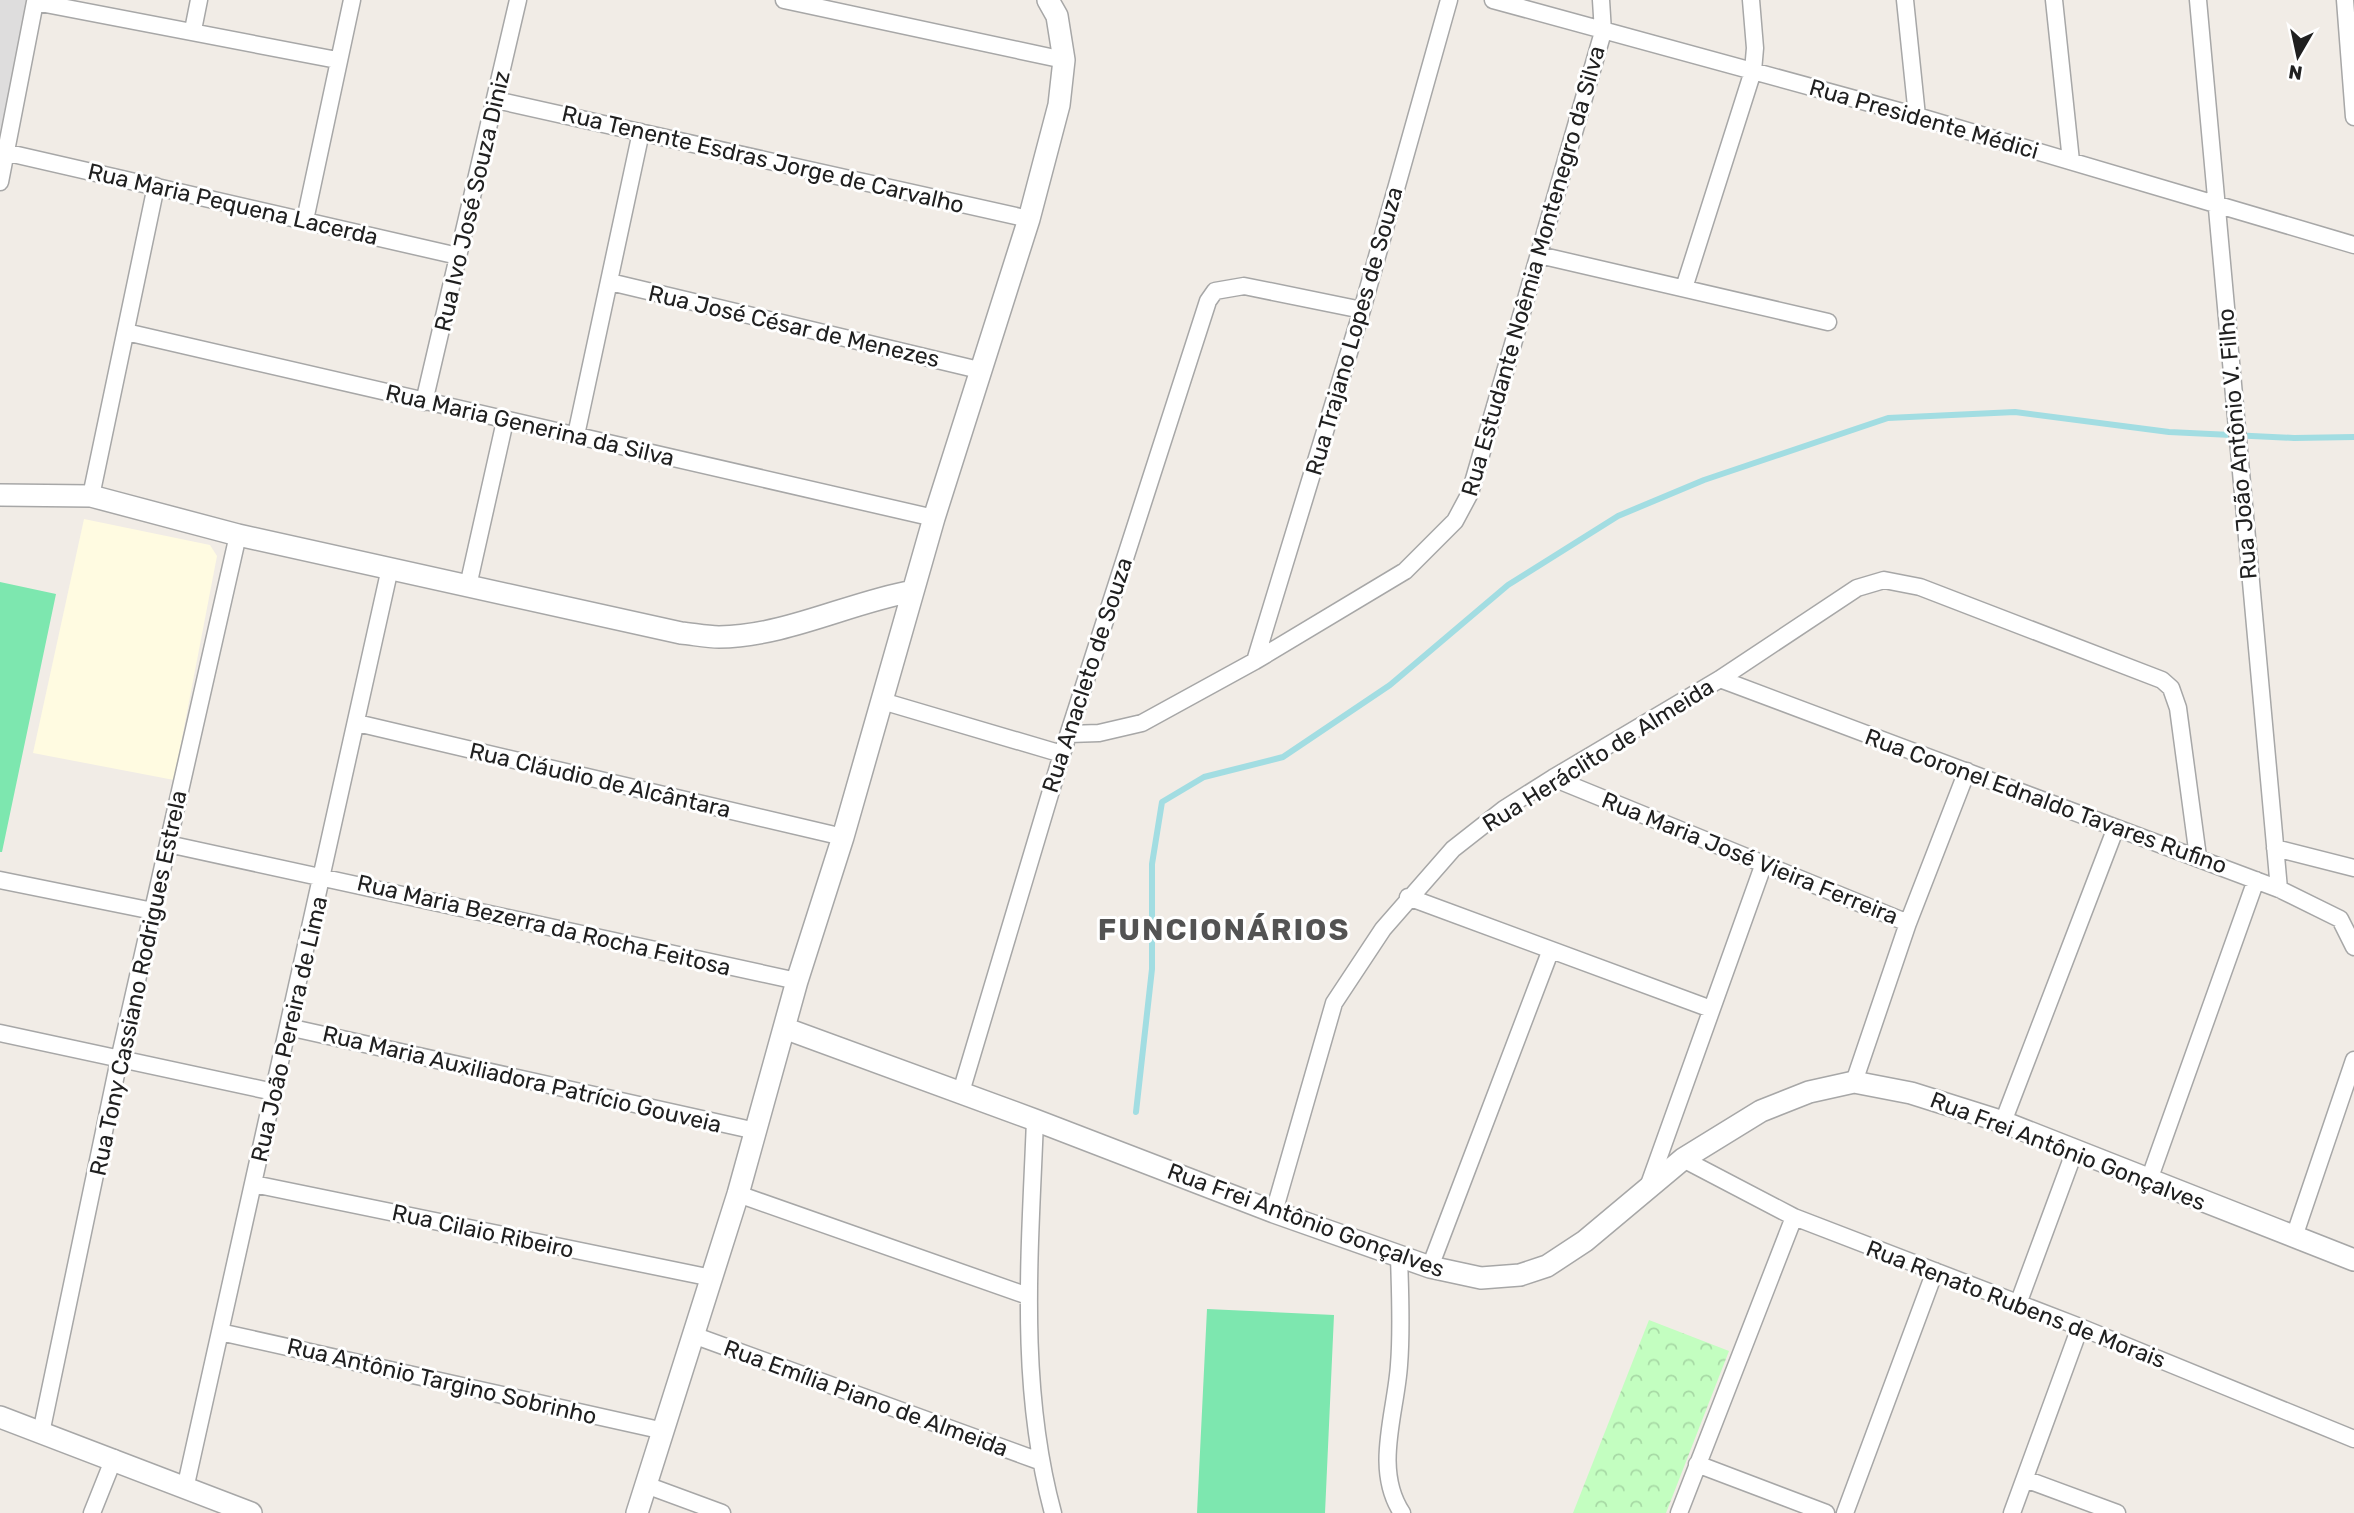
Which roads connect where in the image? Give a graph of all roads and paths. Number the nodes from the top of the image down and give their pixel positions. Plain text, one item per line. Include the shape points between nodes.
1 (200, 0) edge
2 (352, 0) edge
3 (518, 0) edge
4 (784, 0) edge
5 (1048, 0) edge
6 (1449, 0) edge
7 (1493, 0) edge
8 (1601, 0) edge
9 (1751, 0) edge
10 (1905, 0) edge
11 (2054, 0) edge
12 (2198, 0) edge
13 (2345, 0) edge
14 (193, 30) junction
15 (1603, 32) junction
16 (337, 60) junction
17 (1064, 60) junction
18 (1753, 71) junction
19 (496, 100) junction
20 (1917, 116) junction
21 (2354, 117) edge
22 (641, 132) junction
23 (4, 152) edge
24 (2071, 161) junction
25 (0, 182) edge
26 (156, 186) junction
27 (2214, 204) junction
28 (1029, 219) junction
29 (305, 220) junction
30 (2354, 245) edge
31 (1539, 255) junction
32 (458, 256) junction
33 (610, 282) junction
34 (1684, 288) junction
35 (1362, 310) junction
36 (1828, 322) dead end
37 (126, 332) junction
38 (979, 370) junction
39 (424, 402) junction
40 (505, 421) junction
41 (576, 435) junction
42 (0, 495) edge
43 (91, 496) junction
44 (934, 518) junction
45 (239, 535) junction
46 (390, 568) junction
47 (468, 586) junction
48 (913, 591) junction
49 (1255, 661) junction
50 (1720, 679) junction
51 (883, 701) junction
52 (357, 723) junction
53 (1069, 733) junction
54 (1062, 754) junction
55 (1968, 771) junction
56 (1553, 778) junction
57 (2115, 830) junction
58 (842, 837) junction
59 (168, 844) junction
60 (2275, 848) junction
61 (2198, 857) junction
62 (1763, 866) junction
63 (2354, 868) edge
64 (323, 876) junction
65 (0, 880) edge
66 (2256, 880) junction
67 (2279, 888) junction
68 (1408, 897) junction
69 (153, 911) junction
70 (1908, 923) junction
71 (2354, 947) edge
72 (1550, 952) junction
73 (797, 981) junction
74 (1711, 1009) junction
75 (288, 1027) junction
76 (784, 1028) junction
77 (0, 1033) edge
78 (119, 1060) junction
79 (2354, 1060) edge
80 (1854, 1082) junction
81 (274, 1092) junction
82 (961, 1092) junction
83 (1035, 1120) junction
84 (2003, 1122) junction
85 (756, 1131) junction
86 (2074, 1150) junction
87 (1684, 1158) junction
88 (2150, 1180) junction
89 (254, 1184) junction
90 (1646, 1192) junction
91 (738, 1194) junction
92 (1274, 1212) junction
93 (1794, 1217) junction
94 (2294, 1237) junction
95 (1399, 1256) junction
96 (2353, 1260) edge
97 (1430, 1268) junction
98 (1935, 1271) junction
99 (712, 1278) junction
100 (1028, 1296) junction
101 (2018, 1304) junction
102 (2080, 1327) junction
103 (220, 1332) junction
104 (694, 1335) junction
105 (0, 1417) edge
106 (664, 1431) junction
107 (41, 1433) junction
108 (2354, 1439) edge
109 (114, 1458) junction
110 (1039, 1461) junction
111 (1698, 1464) junction
112 (2025, 1479) junction
113 (646, 1485) junction
114 (185, 1489) junction
115 (92, 1513) edge
116 (251, 1513) edge
117 (637, 1513) edge
118 (722, 1513) edge
119 (1053, 1513) edge
120 (1402, 1513) edge
121 (1679, 1513) edge
122 (1826, 1513) edge
123 (1845, 1513) edge
124 (2012, 1513) edge
125 (2117, 1513) edge

1 - 14 street
2 - 16 street
3 - 19 street, Rua Ivo José Souza Diniz
4 - 17 street
5 - 17 street via 1057,16
6 - 35 street, Rua Trajano Lopes de Souza
7 - 15 street, Rua Presidente Médici
8 - 15 street, Rua Estudante Noêmia Montenegro da Silva
9 - 18 street
10 - 20 street
11 - 24 street
12 - 27 street, Rua João Antônio V. Filho
13 - 21 street
14 - 16 street
14 - 23 street via 36,2
15 - 18 street, Rua Presidente Médici
15 - 31 street, Rua Estudante Noêmia Montenegro da Silva
16 - 29 street
17 - 28 street via 1059,105
18 - 20 street, Rua Presidente Médici
18 - 34 street
19 - 22 street, Rua Tenente Esdras Jorge de Carvalho
19 - 32 street, Rua Ivo José Souza Diniz
20 - 24 street, Rua Presidente Médici
22 - 28 street, Rua Tenente Esdras Jorge de Carvalho
22 - 33 street
23 - 25 street
23 - 26 street, Rua Maria Pequena Lacerda
24 - 27 street, Rua Presidente Médici
26 - 29 street, Rua Maria Pequena Lacerda
26 - 37 street
27 - 30 street, Rua Presidente Médici
27 - 60 street, Rua João Antônio V. Filho
28 - 38 street
29 - 32 street, Rua Maria Pequena Lacerda
31 - 34 street
31 - 49 street, Rua Estudante Noêmia Montenegro da Silva via 1470,493 1455,522 1405,572
32 - 39 street, Rua Ivo José Souza Diniz
33 - 38 street, Rua José César de Menezes
33 - 41 street
34 - 36 street
35 - 49 street, Rua Trajano Lopes de Souza
35 - 53 street, Rua Anacleto de Souza via 1244,286 1215,291 1204,310
37 - 39 street, Rua Maria Generina da Silva
37 - 43 street
38 - 44 street
39 - 40 street, Rua Maria Generina da Silva
40 - 41 street, Rua Maria Generina da Silva
40 - 47 street
41 - 44 street, Rua Maria Generina da Silva
42 - 43 street
43 - 45 street
44 - 48 street
45 - 46 street
45 - 59 street, Rua Tony Cassiano Rodrigues Estrela
46 - 47 street
46 - 52 street, Rua João Pereira de Lima
47 - 48 street via 718,637 811,621 874,598
48 - 51 street
49 - 53 street, Rua Estudante Noêmia Montenegro da Silva via 1142,723 1099,733
50 - 55 street, Rua Coronel Ednaldo Tavares Rufino
50 - 56 street, Rua Heráclito de Almeida
50 - 61 street, Rua Heráclito de Almeida via 1842,597 1870,582 1901,581 2162,680 2171,688 2178,708
51 - 54 street
51 - 58 street
52 - 58 street, Rua Cláudio de Alcântara
52 - 64 street, Rua João Pereira de Lima
53 - 54 street, Rua Anacleto de Souza
54 - 82 street, Rua Anacleto de Souza
55 - 57 street, Rua Coronel Ednaldo Tavares Rufino
55 - 70 street
56 - 62 street, Rua Maria José Vieira Ferreira
56 - 68 street, Rua Heráclito de Almeida via 1453,849
57 - 61 street, Rua Coronel Ednaldo Tavares Rufino
57 - 84 street
58 - 73 street
59 - 64 street, Rua Maria Bezerra da Rocha Feitosa
59 - 69 street, Rua Tony Cassiano Rodrigues Estrela
60 - 63 street
60 - 67 street, Rua João Antônio V. Filho
61 - 66 street, Rua Coronel Ednaldo Tavares Rufino
62 - 70 street, Rua Maria José Vieira Ferreira
62 - 74 street
64 - 73 street, Rua Maria Bezerra da Rocha Feitosa
64 - 75 street, Rua João Pereira de Lima
65 - 69 street
66 - 67 street, Rua Coronel Ednaldo Tavares Rufino
66 - 88 street
67 - 71 street, Rua Coronel Ednaldo Tavares Rufino via 2340,919
68 - 72 street
68 - 92 street, Rua Heráclito de Almeida via 1359,961 1334,1003
69 - 78 street, Rua Tony Cassiano Rodrigues Estrela
70 - 80 street
72 - 74 street
72 - 97 street
73 - 76 street
74 - 90 street
75 - 81 street, Rua João Pereira de Lima
75 - 85 street, Rua Maria Auxiliadora Patrício Gouveia
76 - 82 street, Rua Frei Antônio Gonçalves
76 - 85 street
77 - 78 street
78 - 81 street
78 - 107 street, Rua Tony Cassiano Rodrigues Estrela
79 - 94 street
80 - 84 street, Rua Frei Antônio Gonçalves via 1912,1093
80 - 87 street, Rua Frei Antônio Gonçalves via 1809,1092 1761,1111
81 - 89 street, Rua João Pereira de Lima
82 - 83 street, Rua Frei Antônio Gonçalves
83 - 92 street, Rua Frei Antônio Gonçalves
83 - 100 street
84 - 86 street, Rua Frei Antônio Gonçalves
85 - 91 street
86 - 88 street, Rua Frei Antônio Gonçalves
86 - 101 street
87 - 90 street, Rua Frei Antônio Gonçalves
87 - 93 street, Rua Renato Rubens de Morais
88 - 94 street, Rua Frei Antônio Gonçalves
89 - 99 street, Rua Cilaio Ribeiro
89 - 103 street, Rua João Pereira de Lima
90 - 97 street, Rua Frei Antônio Gonçalves via 1557,1259 1520,1275 1481,1278
91 - 99 street
91 - 100 street
92 - 95 street, Rua Frei Antônio Gonçalves
93 - 98 street, Rua Renato Rubens de Morais
93 - 111 street
94 - 96 street, Rua Frei Antônio Gonçalves
95 - 97 street, Rua Frei Antônio Gonçalves
95 - 120 street via 1399,1368 1387,1455 1394,1500
98 - 101 street, Rua Renato Rubens de Morais
98 - 123 street
99 - 104 street
100 - 110 street via 1029,1378
101 - 102 street, Rua Renato Rubens de Morais
102 - 108 street, Rua Renato Rubens de Morais
102 - 112 street
103 - 106 street, Rua Antônio Targino Sobrinho
103 - 114 street, Rua João Pereira de Lima
104 - 106 street
104 - 110 street, Rua Emília Piano de Almeida
105 - 107 street
106 - 113 street
107 - 109 street
109 - 114 street
109 - 115 street
110 - 119 street
111 - 121 street
111 - 122 street
112 - 124 street
112 - 125 street
113 - 117 street
113 - 118 street
114 - 116 street

